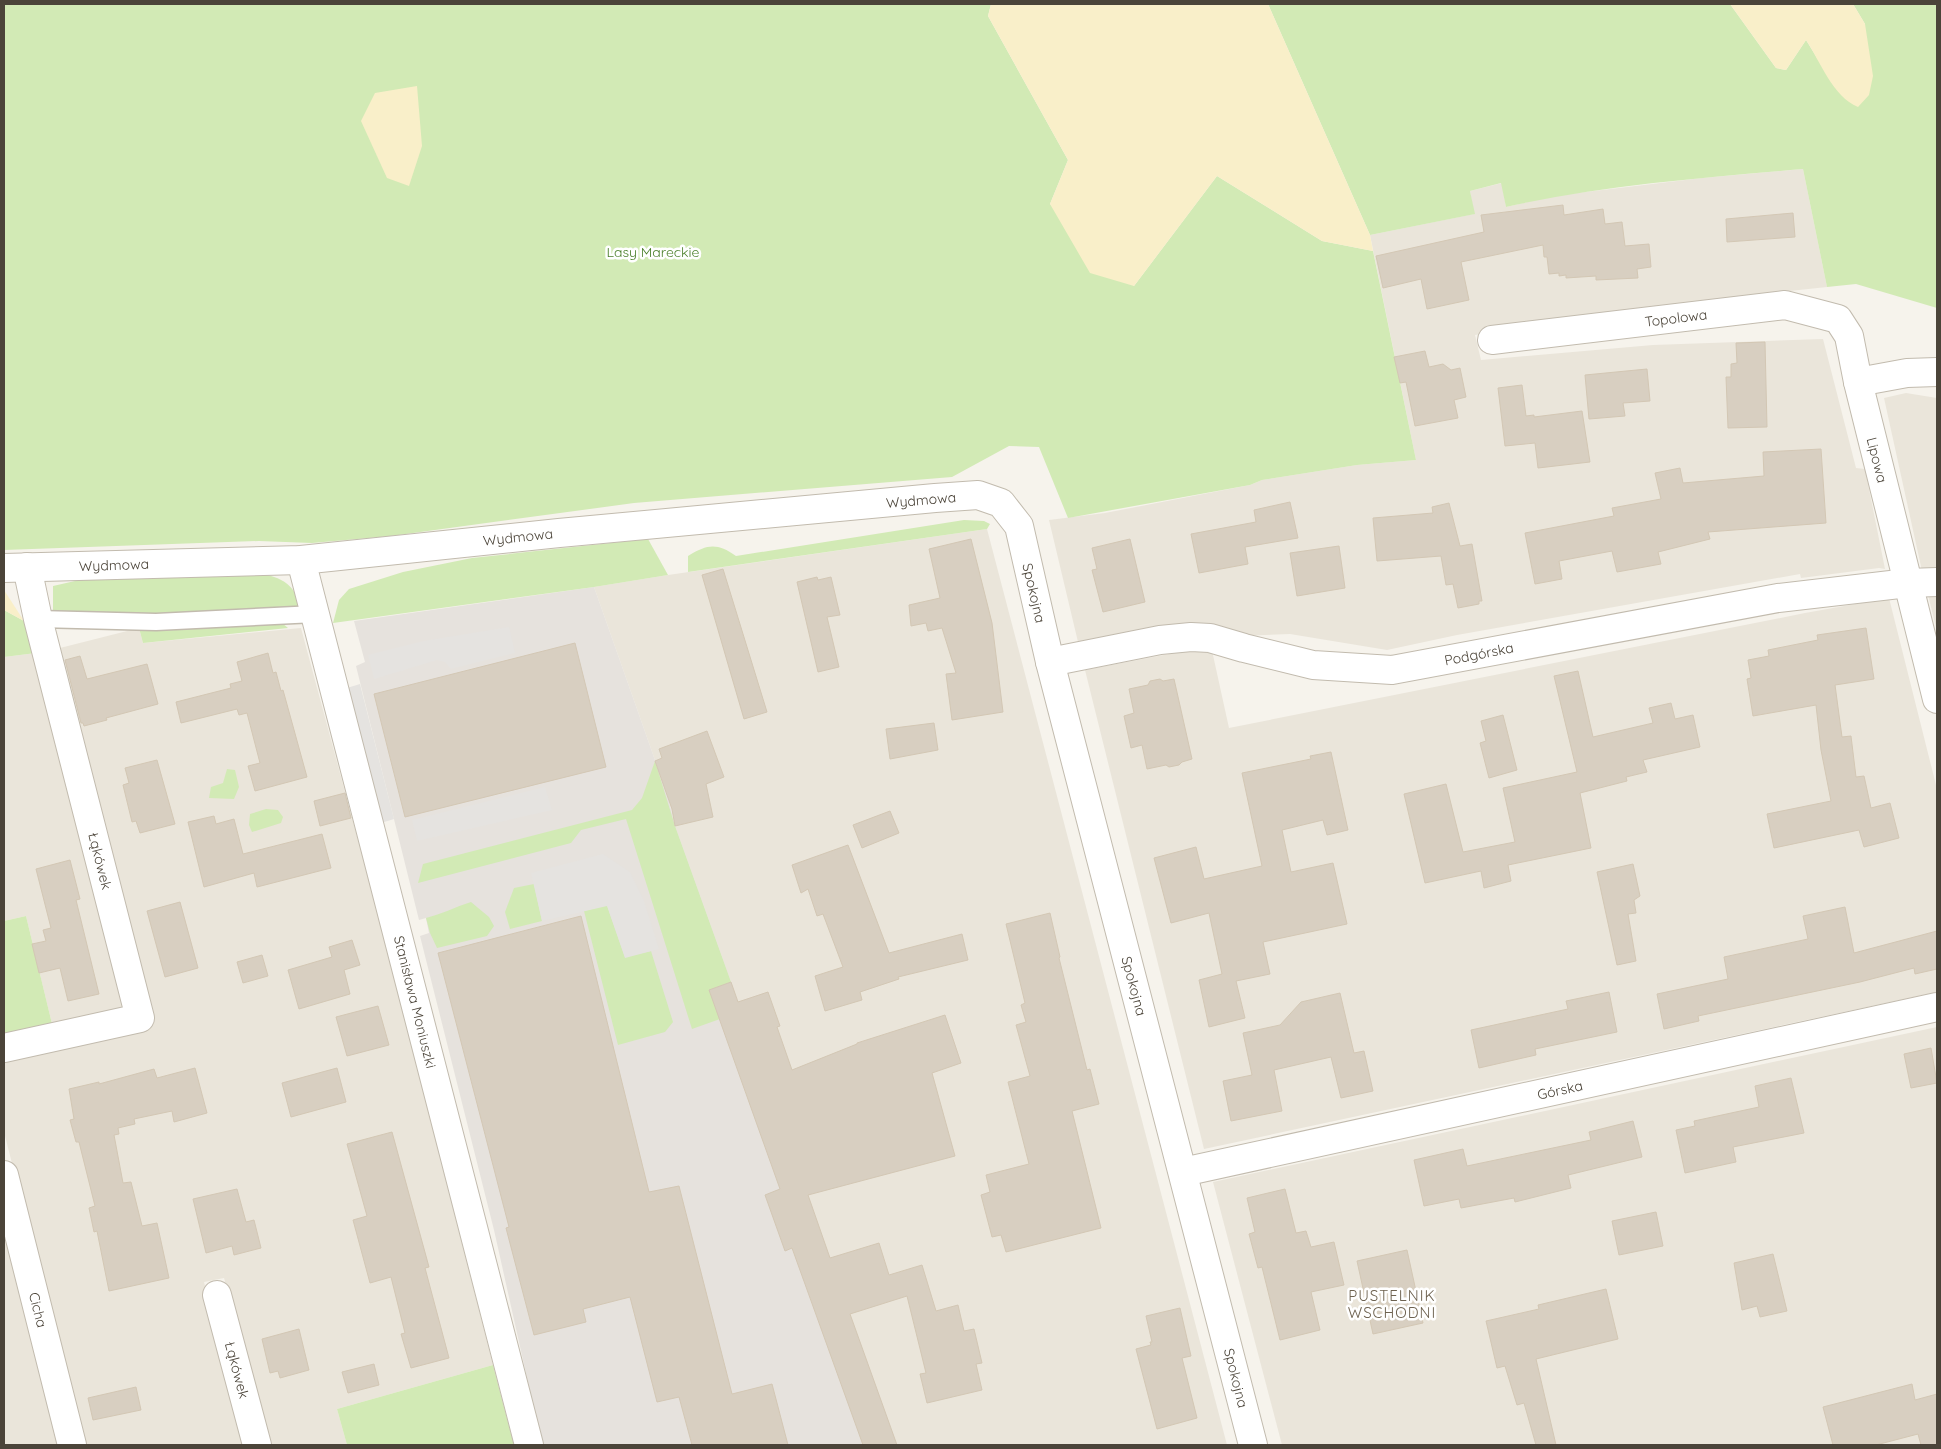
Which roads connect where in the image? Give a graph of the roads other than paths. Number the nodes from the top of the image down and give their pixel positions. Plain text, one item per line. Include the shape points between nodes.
1 (1849, 336) joint
2 (1492, 340) dead end
3 (1937, 372) edge
4 (1858, 382) junction
5 (1018, 526) joint
6 (301, 560) junction
7 (16, 568) edge
8 (1937, 582) edge
9 (1908, 583) junction
10 (315, 614) junction
11 (38, 619) junction
12 (1050, 662) junction
13 (1937, 699) edge
14 (1937, 1007) edge
15 (4, 1048) edge
16 (1183, 1172) junction
17 (4, 1175) edge
18 (217, 1295) dead end
19 (72, 1445) edge
20 (257, 1445) edge
21 (529, 1445) edge
22 (1253, 1445) edge

1 - 2 street, Topolowa via 1838,320 1785,305
1 - 4 street, Lipowa
3 - 4 street via 1906,373
4 - 9 street, Lipowa
5 - 6 street, Wydmowa via 1002,503 978,495
5 - 12 street, Spokojna
6 - 7 street, Wydmowa
6 - 10 street, Stanisława Moniuszki
7 - 11 street, Łąkówek
8 - 9 street
9 - 12 street, Podgórska via 1778,598 1392,670 1313,664 1210,638 1191,637
9 - 13 street, Lipowa
10 - 11 lane via 156,622
10 - 21 street, Stanisława Moniuszki
11 - 15 street, Łąkówek via 140,1018
12 - 16 street, Spokojna
14 - 16 street, Górska
16 - 22 street, Spokojna
17 - 19 street, Cicha
18 - 20 street, Łąkówek

